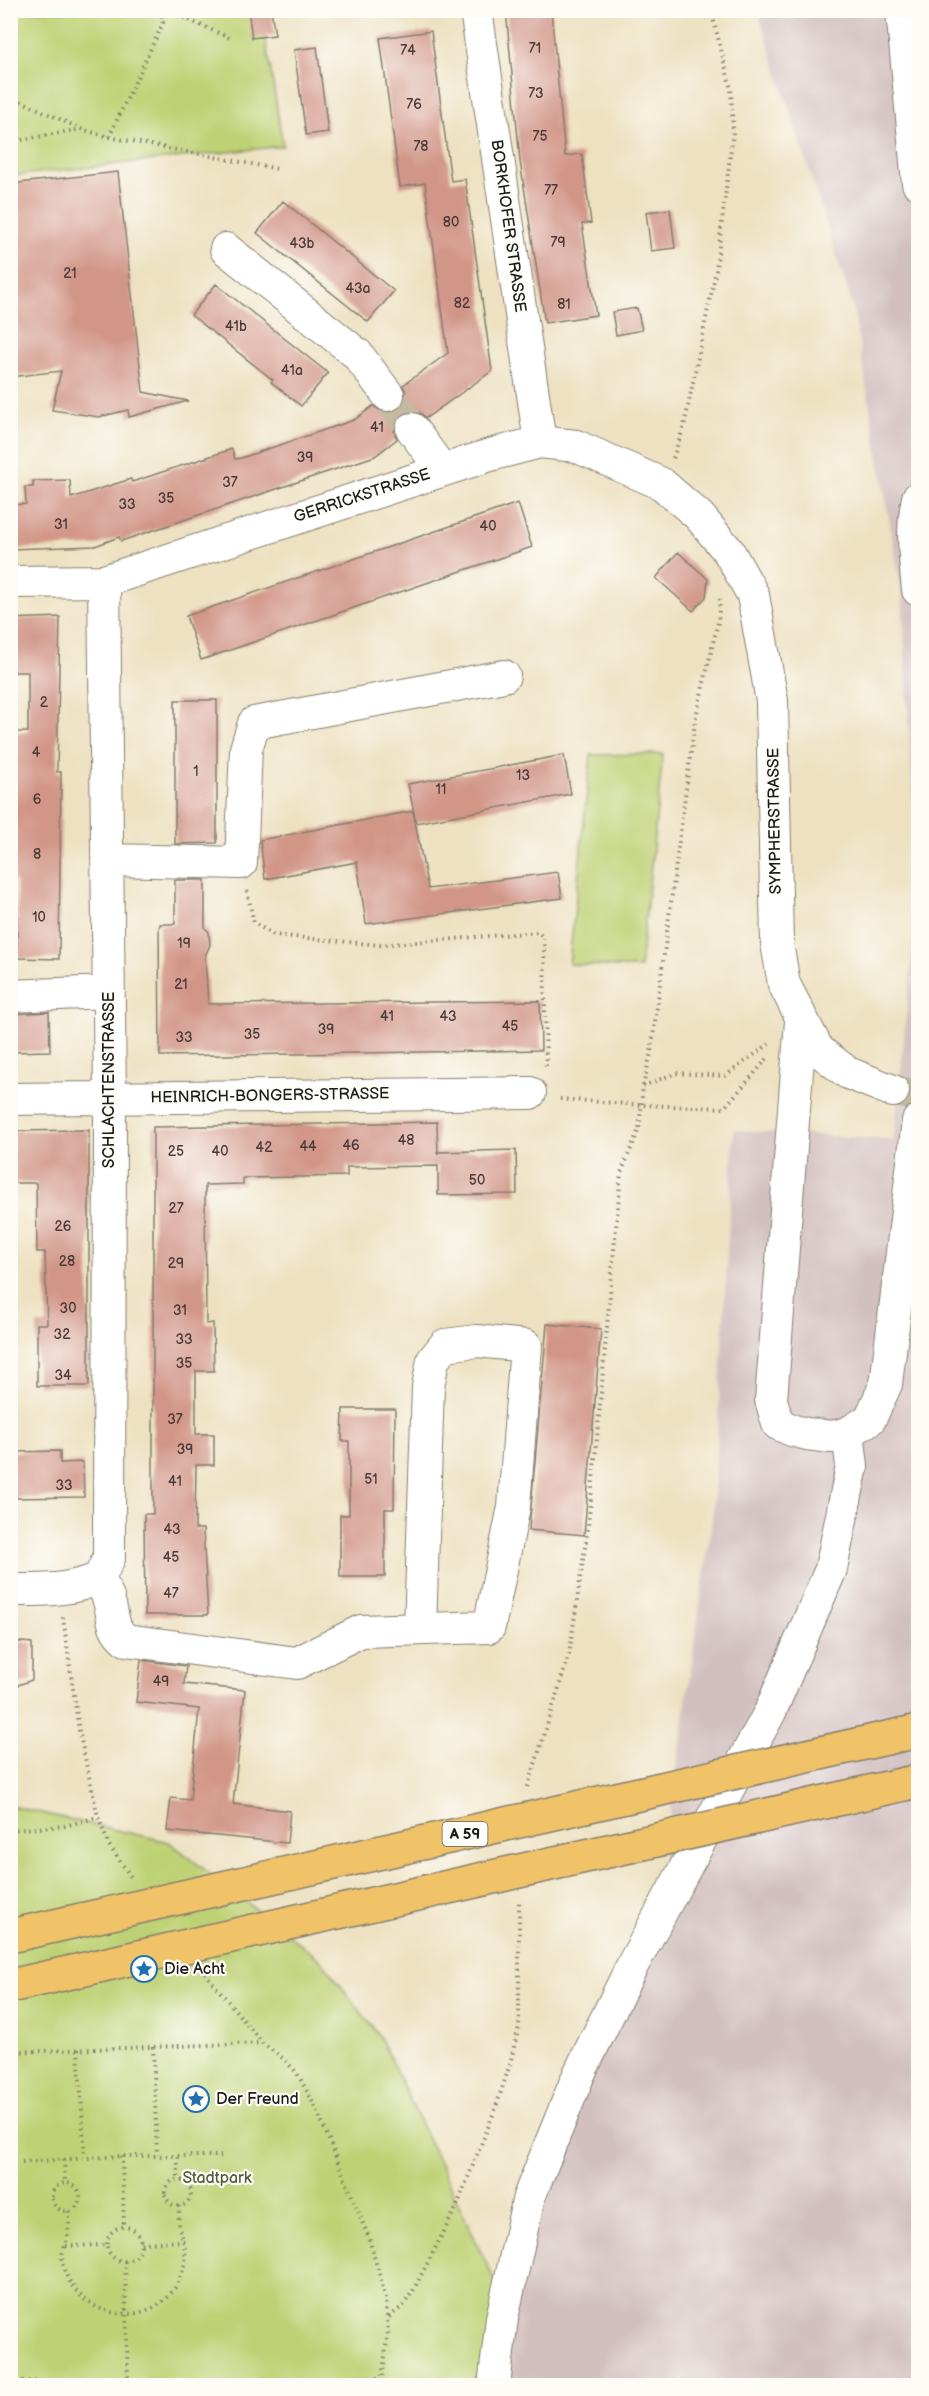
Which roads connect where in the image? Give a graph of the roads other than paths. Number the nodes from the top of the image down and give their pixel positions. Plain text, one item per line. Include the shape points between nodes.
1 (476, 10) edge
2 (902, 10) edge
3 (918, 183) edge
4 (226, 249) dead end
5 (388, 395) tunnel mouth
6 (412, 429) tunnel mouth
7 (540, 442) junction
8 (442, 470) junction
9 (918, 498) edge
10 (699, 516) joint
11 (104, 581) junction
12 (10, 582) edge
13 (918, 590) edge
14 (504, 676) dead end
15 (108, 860) junction
16 (109, 992) junction
17 (10, 996) edge
18 (801, 1021) junction
19 (894, 1091) tunnel mouth
20 (538, 1094) road end
21 (110, 1097) junction
22 (10, 1099) edge
23 (918, 1121) edge
24 (848, 1433) junction
25 (99, 1578) junction
26 (10, 1590) edge
27 (420, 1629) junction
28 (918, 1731) edge
29 (918, 1781) edge
30 (10, 1936) edge
31 (10, 1986) edge
32 (494, 2385) edge

1 - 7 street, BORKHOFER STRASSE
2 - 3 street
4 - 5 street via 357,354
6 - 8 street
7 - 8 street, GERRICKSTRASSE
7 - 10 street, GERRICKSTRASSE via 576,447 662,484
8 - 11 street, GERRICKSTRASSE
9 - 13 street via 913,546
10 - 18 street, SYMPHERSTRASSE via 729,552 753,595 772,701 777,943 784,984
11 - 12 street, GERRICKSTRASSE
11 - 15 street, SCHLACHTENSTRASSE
14 - 15 street via 254,723 246,749 241,863
15 - 16 street, SCHLACHTENSTRASSE
16 - 17 street
16 - 21 street, SCHLACHTENSTRASSE
18 - 19 street, SYMPHERSTRASSE via 818,1050 848,1073
18 - 24 street via 771,1400 778,1424 794,1431 832,1437
20 - 21 street, HEINRICH-BONGERS-STRASSE
21 - 22 street, HEINRICH-BONGERS-STRASSE
21 - 25 street, SCHLACHTENSTRASSE via 109,1558
23 - 24 street via 886,1384 870,1419
24 - 32 street via 852,1467 831,1569 770,1712 633,1964 579,2074 529,2197 502,2318
25 - 26 street via 63,1589
25 - 27 street via 116,1633 126,1640 297,1663 362,1631
27 - 27 street via 489,1627 514,1507 526,1346 477,1341 445,1345 433,1360 428,1387
28 - 30 highway, A 59, bridge
29 - 31 highway, bridge

